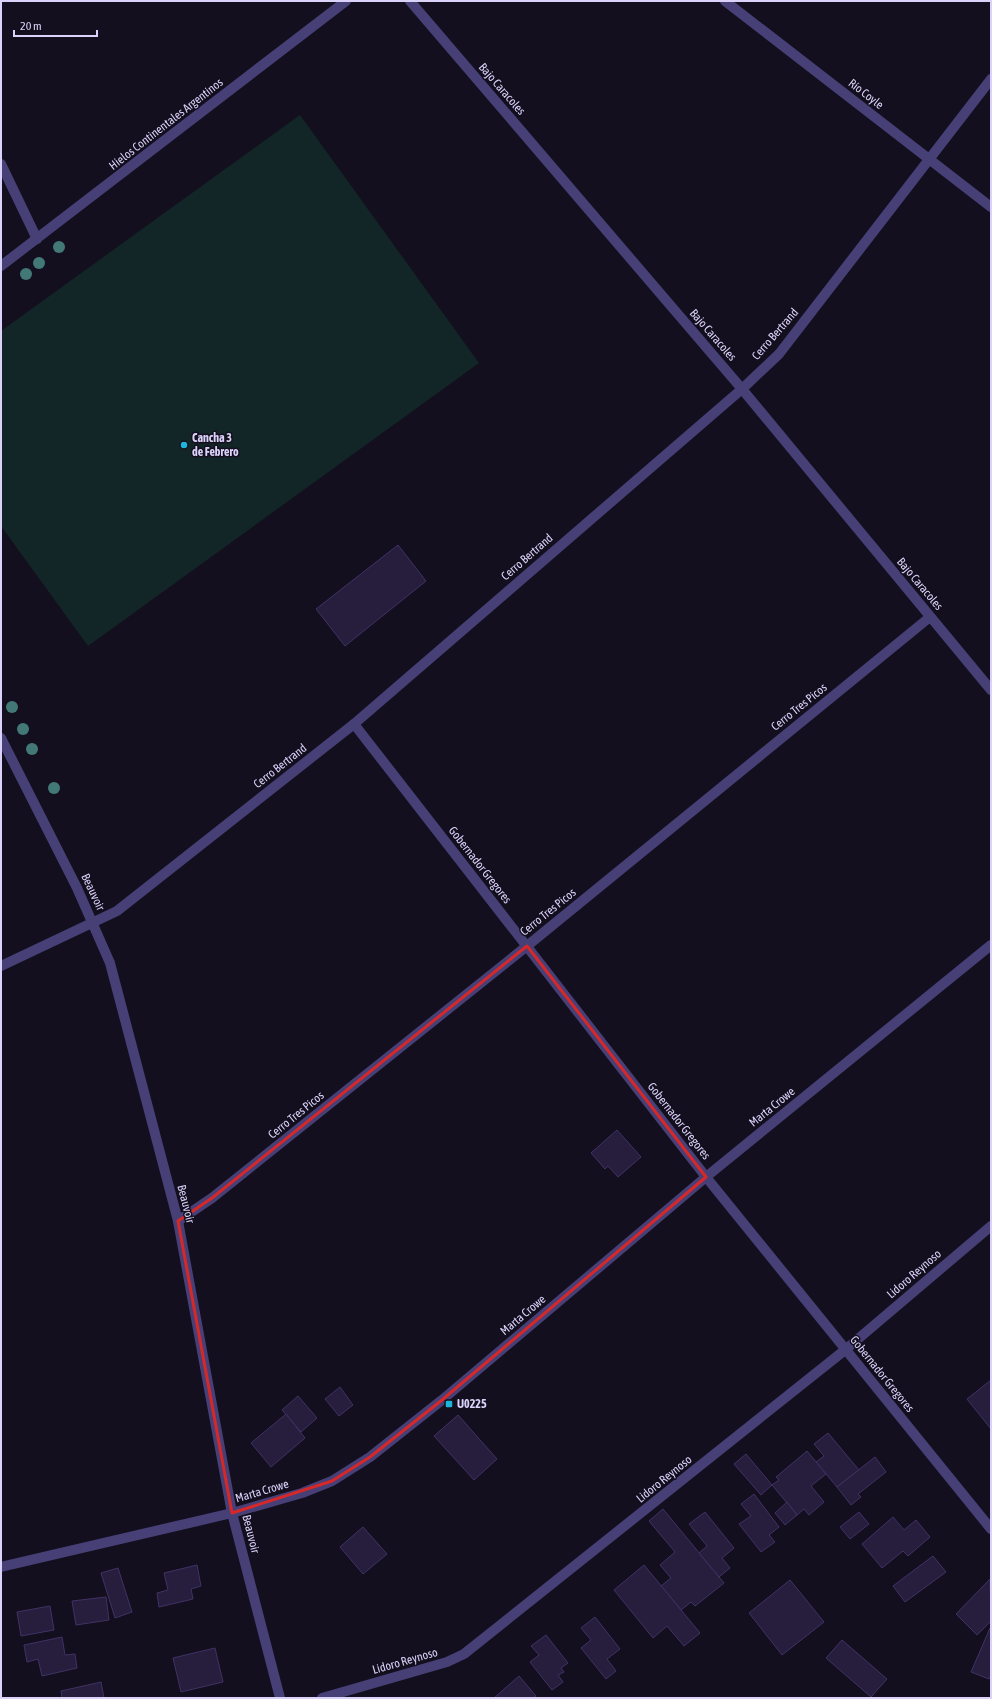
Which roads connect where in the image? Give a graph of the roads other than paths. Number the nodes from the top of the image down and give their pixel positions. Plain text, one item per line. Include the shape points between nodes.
1 (346, 1) edge
2 (410, 1) edge
3 (725, 1) edge
4 (991, 79) edge
5 (930, 160) junction
6 (1, 164) edge
7 (991, 207) edge
8 (37, 239) junction
9 (1, 266) edge
10 (742, 389) junction
11 (930, 617) junction
12 (991, 690) edge
13 (354, 724) junction
14 (1, 738) edge
15 (93, 924) junction
16 (991, 945) edge
17 (527, 946) junction
18 (1, 966) edge
19 (706, 1177) junction
20 (178, 1221) junction
21 (991, 1226) edge
22 (845, 1350) junction
23 (232, 1513) junction
24 (991, 1529) edge
25 (1, 1567) edge
26 (280, 1698) edge
27 (322, 1698) edge

1 - 8 street, Hielos Continentales Argentinos
2 - 10 street, Bajo Caracoles
3 - 5 street, Río Coyle
4 - 5 street, Cerro Bertrand
5 - 7 street, Río Coyle
5 - 10 street, Cerro Bertrand via 779,354
6 - 8 street
8 - 9 street, Hielos Continentales Argentinos
10 - 11 street, Bajo Caracoles
10 - 13 street, Cerro Bertrand
11 - 12 street, Bajo Caracoles
11 - 17 street, Cerro Tres Picos
13 - 15 street, Cerro Bertrand via 117,911
13 - 17 street, Gobernador Gregores
14 - 15 street, Beauvoir
15 - 18 street, Cerro Bertrand
15 - 20 street, Beauvoir via 110,963
16 - 19 street, Marta Crowe
17 - 19 street, Gobernador Gregores
17 - 20 street, Cerro Tres Picos via 212,1198
19 - 22 street, Gobernador Gregores
19 - 23 street, Marta Crowe via 442,1400 370,1457 326,1483 302,1493
20 - 23 street, Beauvoir
21 - 22 street, Lidoro Reynoso
22 - 24 street, Gobernador Gregores
22 - 27 street, Lidoro Reynoso via 464,1654 447,1662
23 - 25 street, Marta Crowe
23 - 26 street, Beauvoir

